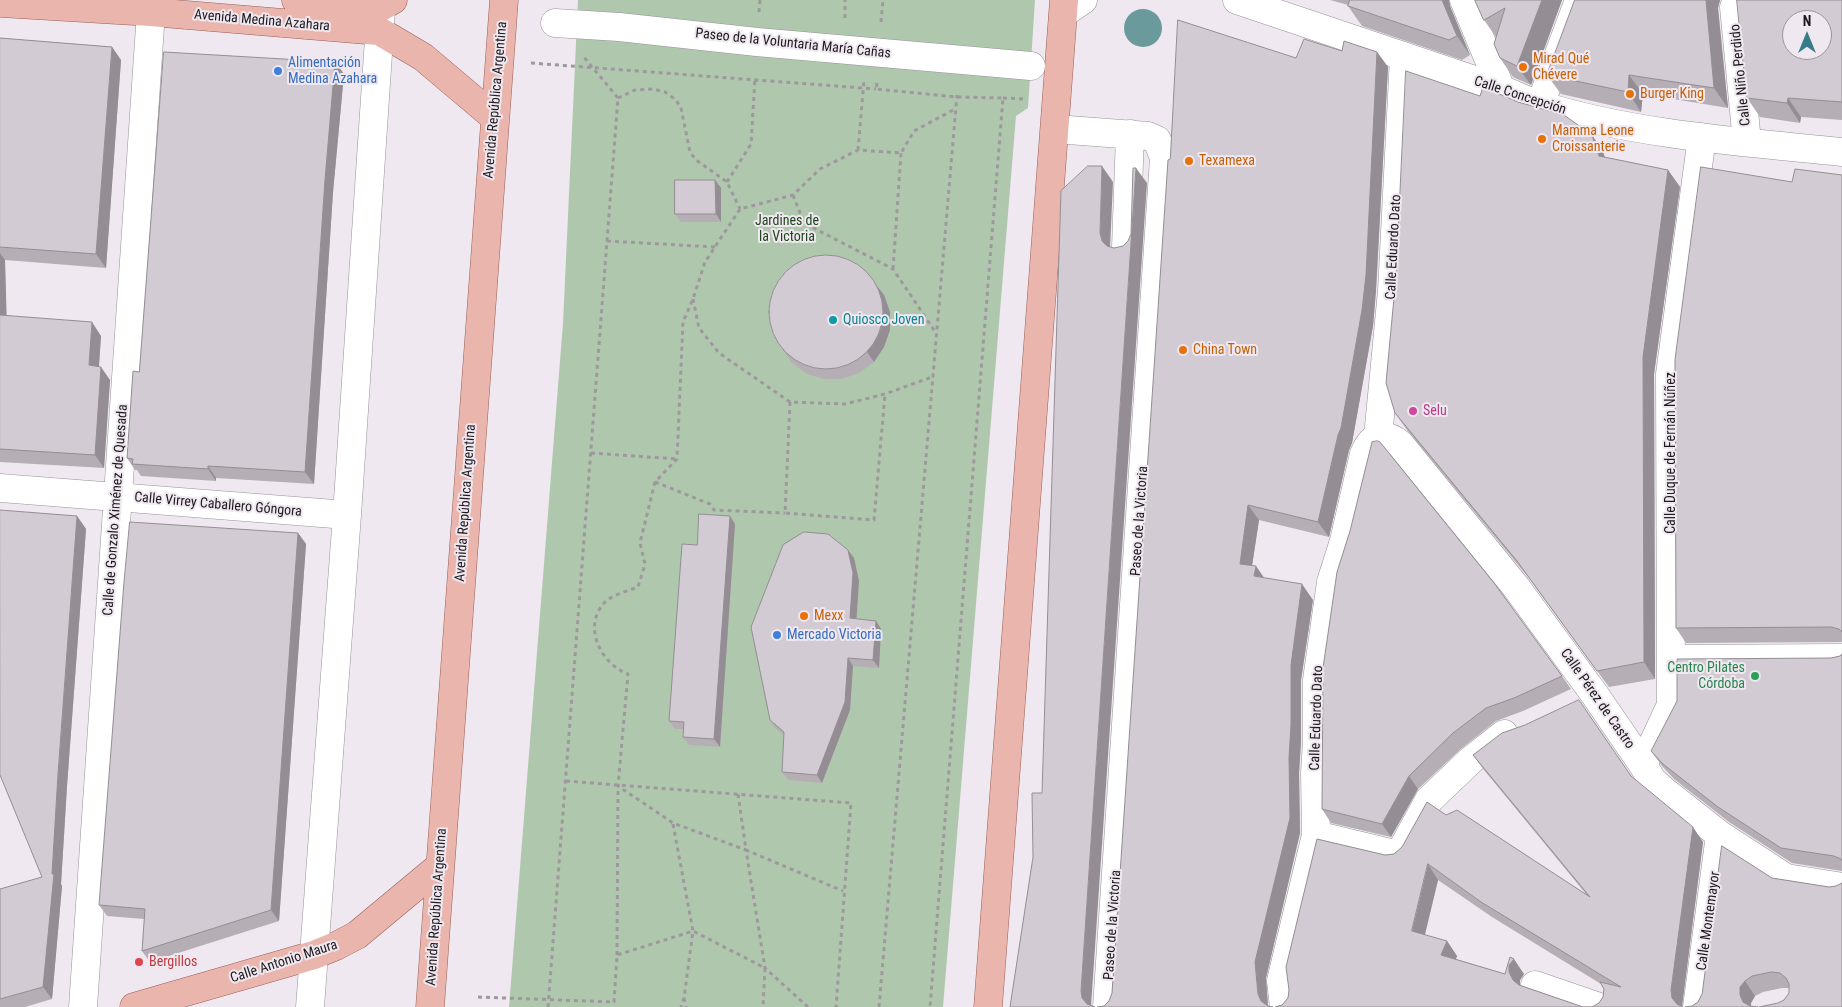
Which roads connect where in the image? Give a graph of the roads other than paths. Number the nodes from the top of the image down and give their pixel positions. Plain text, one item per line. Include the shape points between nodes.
1 (296, 0) edge
2 (504, 0) edge
3 (1237, 0) edge
4 (1306, 0) edge
5 (1464, 0) edge
6 (1579, 0) edge
7 (0, 3) edge
8 (1070, 4) edge
9 (1734, 7) dead end
10 (384, 9) edge
11 (151, 12) junction
12 (555, 23) road end
13 (1315, 26) junction
14 (1404, 57) junction
15 (1031, 66) dead end
16 (1501, 90) junction
17 (1540, 105) junction
18 (494, 117) junction
19 (1055, 129) junction
20 (1130, 134) junction
21 (1702, 137) junction
22 (1747, 142) junction
23 (1842, 152) edge
24 (1126, 248) edge
25 (1389, 440) junction
26 (0, 488) edge
27 (117, 497) junction
28 (347, 515) junction
29 (1842, 658) edge
30 (1672, 659) junction
31 (1595, 695) junction
32 (1570, 707) edge
33 (1529, 726) edge
34 (1644, 765) junction
35 (1316, 836) junction
36 (1720, 836) junction
37 (440, 866) junction
38 (1842, 887) edge
39 (314, 955) junction
40 (1535, 985) edge
41 (82, 1007) edge
42 (134, 1007) edge
43 (310, 1007) edge
44 (430, 1007) edge
45 (988, 1007) edge
46 (1107, 1007) edge
47 (1284, 1007) edge
48 (1599, 1007) edge
49 (1697, 1007) edge

1 - 10 main road, Avenida Medina Azahara
2 - 18 main road, Avenida República Argentina
3 - 13 street, Calle Concepción
4 - 13 street
5 - 16 street
6 - 17 street
7 - 11 main road, Avenida Medina Azahara
8 - 19 main road
9 - 22 street, Calle Niño Perdido
10 - 11 main road, Avenida Medina Azahara
10 - 18 main road, Avenida Medina Azahara via 423,57
10 - 28 street
11 - 27 street, Calle de Gonzalo Ximénez de Quesada
12 - 15 street, Paseo de la Voluntaria María Cañas via 619,26 757,42
13 - 14 street, Calle Concepción
14 - 16 street, Calle Concepción
14 - 25 street, Calle Eduardo Dato via 1392,291
16 - 17 street, Calle Concepción
17 - 21 street, Calle Concepción via 1620,125
18 - 37 main road, Avenida República Argentina
19 - 20 street, Paseo de la Victoria
19 - 45 main road
20 - 24 street
20 - 46 street, Paseo de la Victoria via 1157,140 1164,163
21 - 22 street, Calle Concepción
21 - 30 street, Calle Duque de Fernán Núñez via 1670,374
22 - 23 street, Calle Concepción
25 - 31 street, Calle Pérez de Castro via 1516,587
25 - 35 street, Calle Eduardo Dato via 1370,442 1364,454 1331,582 1317,680
26 - 27 street, Calle Virrey Caballero Góngora
27 - 28 street, Calle Virrey Caballero Góngora
27 - 41 street, Calle de Gonzalo Ximénez de Quesada
28 - 39 street
29 - 30 street
30 - 34 street, Calle Duque de Fernán Núñez via 1671,705
31 - 32 street
31 - 34 street, Calle Pérez de Castro
33 - 35 street via 1505,734 1472,759 1429,800 1400,855
34 - 36 street, Calle Pérez de Castro via 1652,780
35 - 47 street, Calle Eduardo Dato via 1280,981
36 - 38 street, Calle Pérez de Castro via 1786,878
36 - 49 street, Calle Montemayor
37 - 39 main road, Calle Antonio Maura via 357,935
37 - 44 main road, Avenida República Argentina
39 - 42 main road, Calle Antonio Maura
39 - 43 street
40 - 48 street

